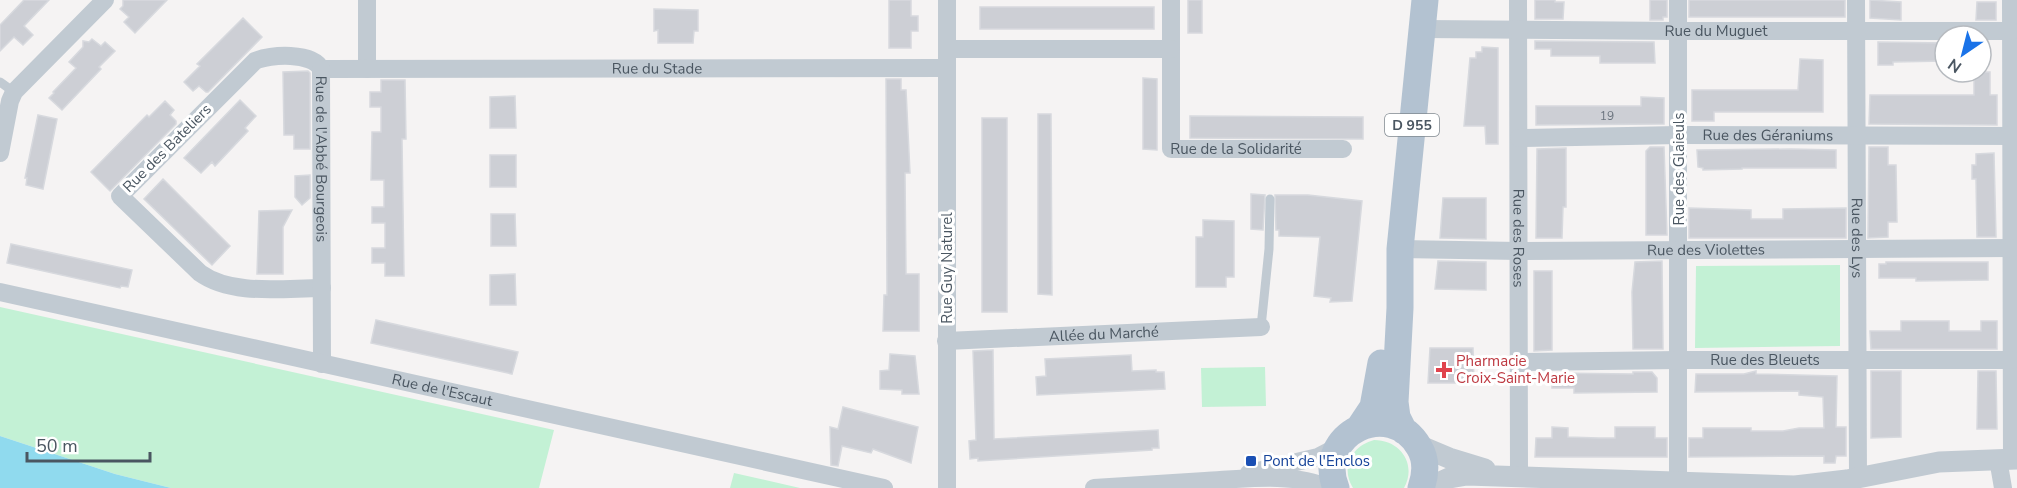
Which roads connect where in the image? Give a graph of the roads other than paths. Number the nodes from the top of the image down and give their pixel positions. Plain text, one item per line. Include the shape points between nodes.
1 (105, 0) edge
2 (367, 0) edge
3 (947, 0) edge
4 (1171, 0) edge
5 (1425, 0) edge
6 (1518, 0) edge
7 (1678, 0) edge
8 (1857, 0) edge
9 (2011, 0) edge
10 (1422, 30) junction
11 (1518, 31) junction
12 (1857, 31) junction
13 (2011, 31) junction
14 (1678, 32) junction
15 (947, 49) junction
16 (1171, 49) junction
17 (947, 68) junction
18 (321, 69) junction
19 (368, 69) junction
20 (7, 87) edge
21 (1679, 135) junction
22 (1857, 136) junction
23 (2014, 136) edge
24 (1519, 138) junction
25 (1343, 148) dead end
26 (0, 153) edge
27 (1270, 200) dead end
28 (2012, 248) junction
29 (1400, 249) junction
30 (1858, 249) junction
31 (1678, 250) junction
32 (1519, 251) junction
33 (322, 288) junction
34 (0, 292) edge
35 (1261, 327) joint
36 (2014, 334) edge
37 (946, 341) junction
38 (1678, 360) junction
39 (1858, 360) junction
40 (2012, 360) junction
41 (1519, 362) junction
42 (322, 364) junction
43 (1359, 428) junction
44 (1411, 438) junction
45 (1339, 446) junction
46 (2009, 459) edge
47 (1514, 475) junction
48 (1858, 477) junction
49 (1234, 478) junction
50 (1678, 483) junction
51 (884, 488) edge
52 (946, 488) edge
53 (1094, 488) edge
54 (1328, 488) edge
55 (1336, 488) edge
56 (1421, 488) edge
57 (1427, 488) edge
58 (2003, 488) edge

1 - 20 street
2 - 19 street
3 - 15 street, Rue Guy Naturel
4 - 16 street, Rue de la Solidarité
5 - 10 main road, D 955
6 - 11 street, Rue des Roses
7 - 14 street, Rue des Glaieuls
8 - 12 street, Rue des Lys
9 - 13 street
10 - 11 street, Rue du Muguet
10 - 29 main road, D 955
11 - 14 street, Rue du Muguet
11 - 24 street, Rue des Roses
12 - 13 street, Rue du Muguet
12 - 14 street, Rue du Muguet
12 - 22 street, Rue des Lys
13 - 23 street
14 - 21 street, Rue des Glaieuls
15 - 16 street
15 - 17 street, Rue Guy Naturel
16 - 25 street, Rue de la Solidarité via 1172,149
17 - 19 street, Rue du Stade
17 - 37 street, Rue Guy Naturel
18 - 19 street, Rue de l'Abbé Bourgeois
18 - 33 street, Rue de l'Abbé Bourgeois
18 - 33 street, Rue des Bateliers via 316,61 307,58 265,57 255,61 120,196 214,283 240,288
20 - 26 street via 10,101
21 - 22 street, Rue des Géraniums
21 - 24 street, Rue des Géraniums
21 - 31 street, Rue des Glaieuls
22 - 23 street, Rue des Géraniums
22 - 30 street, Rue des Lys
23 - 28 street
24 - 32 street, Rue des Roses
27 - 35 lane
28 - 30 street, Rue des Violettes
28 - 36 street
29 - 32 street, Rue des Violettes
29 - 43 main road, D 955 via 1375,399
29 - 44 main road, D 955 via 1395,402 1397,417
30 - 31 street, Rue des Violettes
30 - 39 street, Rue des Lys
31 - 32 street, Rue des Violettes
31 - 38 street, Rue des Glaieuls
32 - 41 street, Rue des Roses
33 - 42 street, Rue de l'Abbé Bourgeois
34 - 42 street, Rue de l'Escaut
35 - 37 street, Allée du Marché
36 - 40 street
37 - 52 street, Rue Guy Naturel
38 - 39 street, Rue des Bleuets
38 - 41 street, Rue des Bleuets
38 - 50 street, Rue des Glaieuls
39 - 40 street, Rue des Bleuets
39 - 48 street, Rue des Lys
40 - 46 street
41 - 47 street, Rue des Roses
42 - 51 street, Rue de l'Escaut
43 - 44 main road via 1379,423 1392,425
43 - 45 main road
44 - 47 street via 1462,463
44 - 56 main road via 1425,465
45 - 49 street via 1318,457
45 - 55 main road via 1332,464
46 - 48 street via 1933,463
46 - 58 street
47 - 50 street
47 - 57 street via 1455,476
48 - 50 street via 1795,486
49 - 53 street
49 - 54 street via 1299,480

